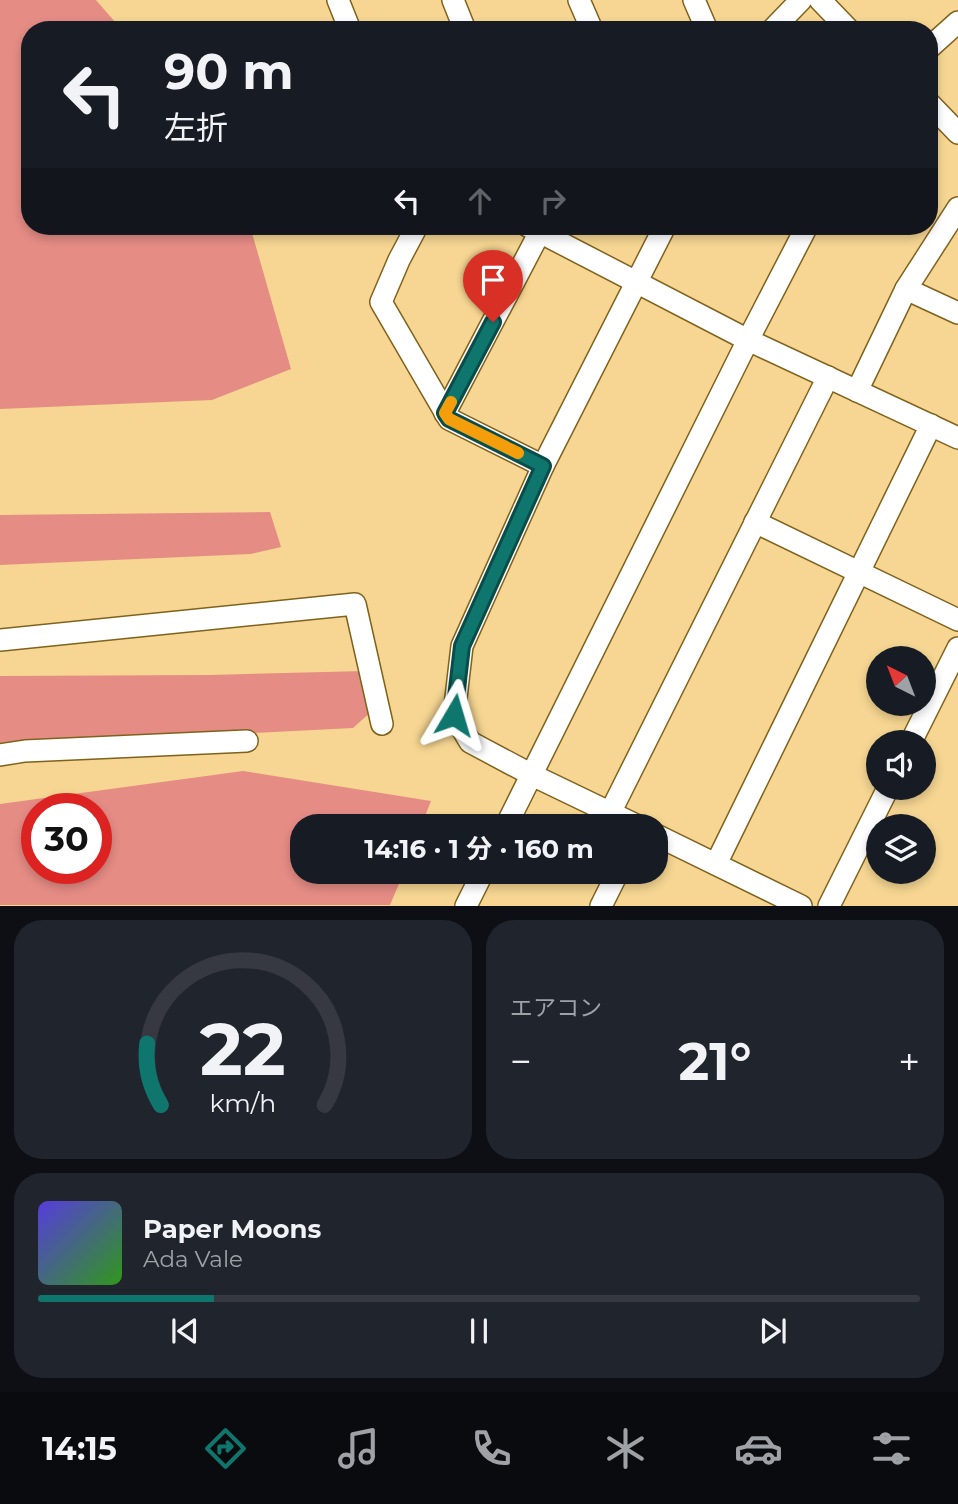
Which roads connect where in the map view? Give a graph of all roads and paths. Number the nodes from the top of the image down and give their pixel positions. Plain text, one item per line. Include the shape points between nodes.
1 (338, 0) edge
2 (453, 0) edge
3 (579, 0) edge
4 (694, 0) edge
5 (801, 0) edge
6 (820, 0) edge
7 (346, 21) edge
8 (462, 21) edge
9 (588, 21) edge
10 (703, 21) edge
11 (781, 21) edge
12 (840, 21) edge
13 (958, 22) edge
14 (938, 40) edge
15 (938, 112) edge
16 (958, 133) edge
17 (958, 208) edge
18 (412, 235) edge
19 (534, 235) edge
20 (550, 235) edge
21 (660, 235) edge
22 (802, 235) edge
23 (637, 282) junction
24 (906, 289) junction
25 (958, 313) edge
26 (748, 340) junction
27 (828, 377) junction
28 (857, 391) junction
29 (445, 413) junction
30 (932, 425) junction
31 (958, 438) edge
32 (543, 466) junction
33 (755, 522) junction
34 (859, 572) junction
35 (958, 620) edge
36 (0, 640) edge
37 (958, 648) edge
38 (382, 724) dead end
39 (917, 730) edge
40 (247, 741) dead end
41 (0, 755) edge
42 (532, 775) junction
43 (882, 800) edge
44 (610, 813) joint
45 (512, 814) edge
46 (668, 841) edge
47 (716, 864) junction
48 (477, 884) edge
49 (612, 884) edge
50 (466, 905) edge
51 (601, 905) edge
52 (801, 905) edge
53 (829, 905) edge

1 - 7 street
2 - 8 street
3 - 9 street
4 - 10 street
5 - 11 street
6 - 12 street
13 - 14 street
15 - 16 street
17 - 24 street
18 - 29 street via 381,302
19 - 29 street
20 - 23 street
21 - 23 street
22 - 26 street
23 - 26 street
23 - 32 street
24 - 25 street
24 - 28 street
26 - 27 street
26 - 42 street
27 - 28 street
27 - 33 street
28 - 30 street
29 - 32 street
30 - 31 street
30 - 34 street
32 - 42 street via 462,646 454,715 470,741
33 - 34 street
33 - 44 street
34 - 35 street
34 - 47 street
36 - 38 street via 355,604
37 - 39 street
40 - 41 street
42 - 44 street
42 - 45 street
43 - 53 street
46 - 47 street
47 - 52 street
48 - 50 street
49 - 51 street

